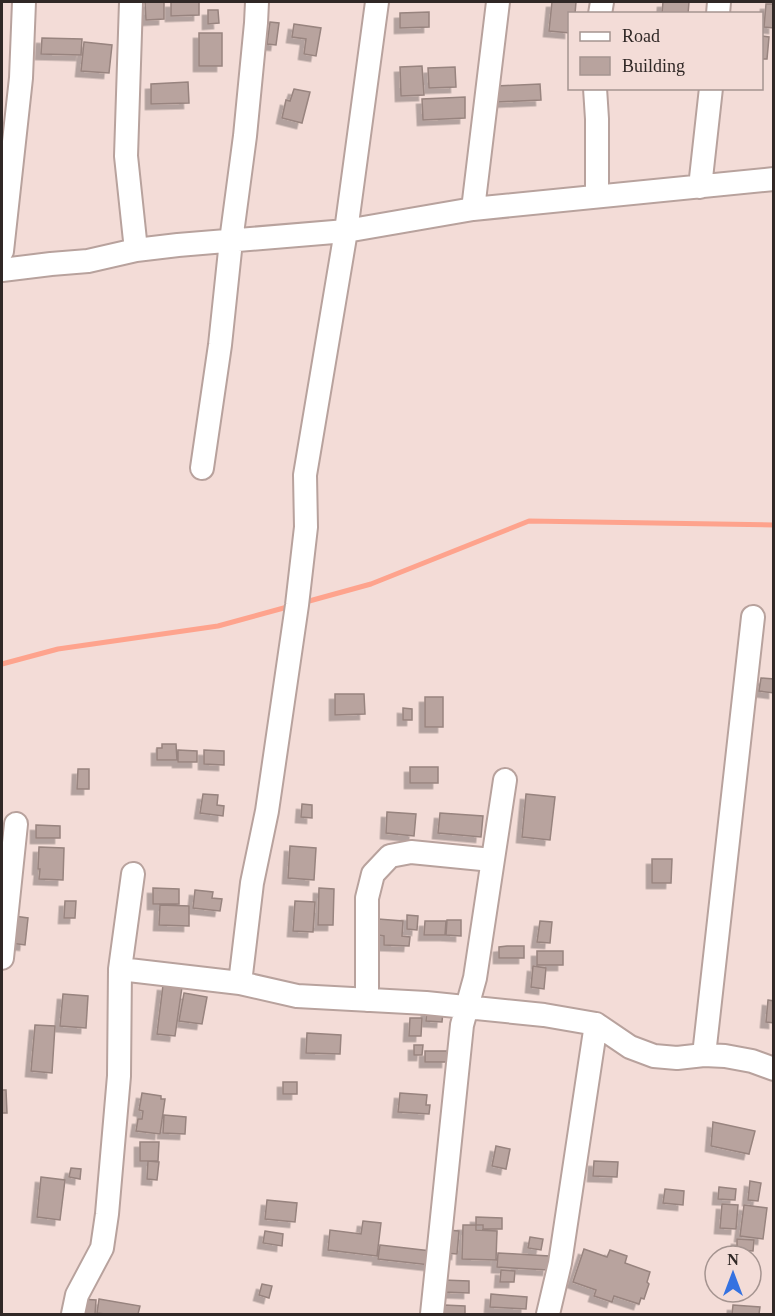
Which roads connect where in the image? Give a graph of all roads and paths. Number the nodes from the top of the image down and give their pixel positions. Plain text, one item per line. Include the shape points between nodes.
1 (24, 2) edge
2 (131, 2) edge
3 (256, 2) edge
4 (377, 2) edge
5 (498, 2) edge
6 (595, 90) edge
7 (711, 90) edge
8 (774, 179) edge
9 (700, 188) junction
10 (597, 196) junction
11 (473, 209) junction
12 (346, 231) junction
13 (231, 241) junction
14 (136, 250) junction
15 (2, 251) edge
16 (2, 270) edge
17 (202, 468) dead end
18 (753, 617) dead end
19 (505, 780) dead end
20 (16, 824) dead end
21 (492, 860) junction
22 (133, 874) dead end
23 (2, 958) edge
24 (120, 969) junction
25 (240, 983) junction
26 (368, 1000) junction
27 (466, 1007) junction
28 (596, 1023) junction
29 (704, 1055) junction
30 (774, 1069) edge
31 (73, 1314) edge
32 (432, 1314) edge
33 (548, 1314) edge

1 - 15 street via 21,78
2 - 14 street via 126,156
3 - 13 street via 245,136
4 - 12 street
5 - 11 street
6 - 10 street
7 - 9 street
8 - 9 street
9 - 10 street
10 - 11 street
11 - 12 street
12 - 13 street
12 - 25 street via 305,475 306,527 297,605 267,811 252,883
13 - 14 street
13 - 17 street
14 - 16 street via 88,261
18 - 29 street
19 - 21 street
20 - 23 street
21 - 26 street via 411,852 390,856 373,874 368,898
21 - 27 street via 475,978
22 - 24 street
24 - 25 street
24 - 31 street via 119,1076 107,1214 102,1248 77,1295
25 - 26 street via 297,996
26 - 27 street
27 - 28 street
27 - 32 street
28 - 29 street via 630,1047 654,1056
28 - 33 street via 560,1263
29 - 30 street via 752,1061

